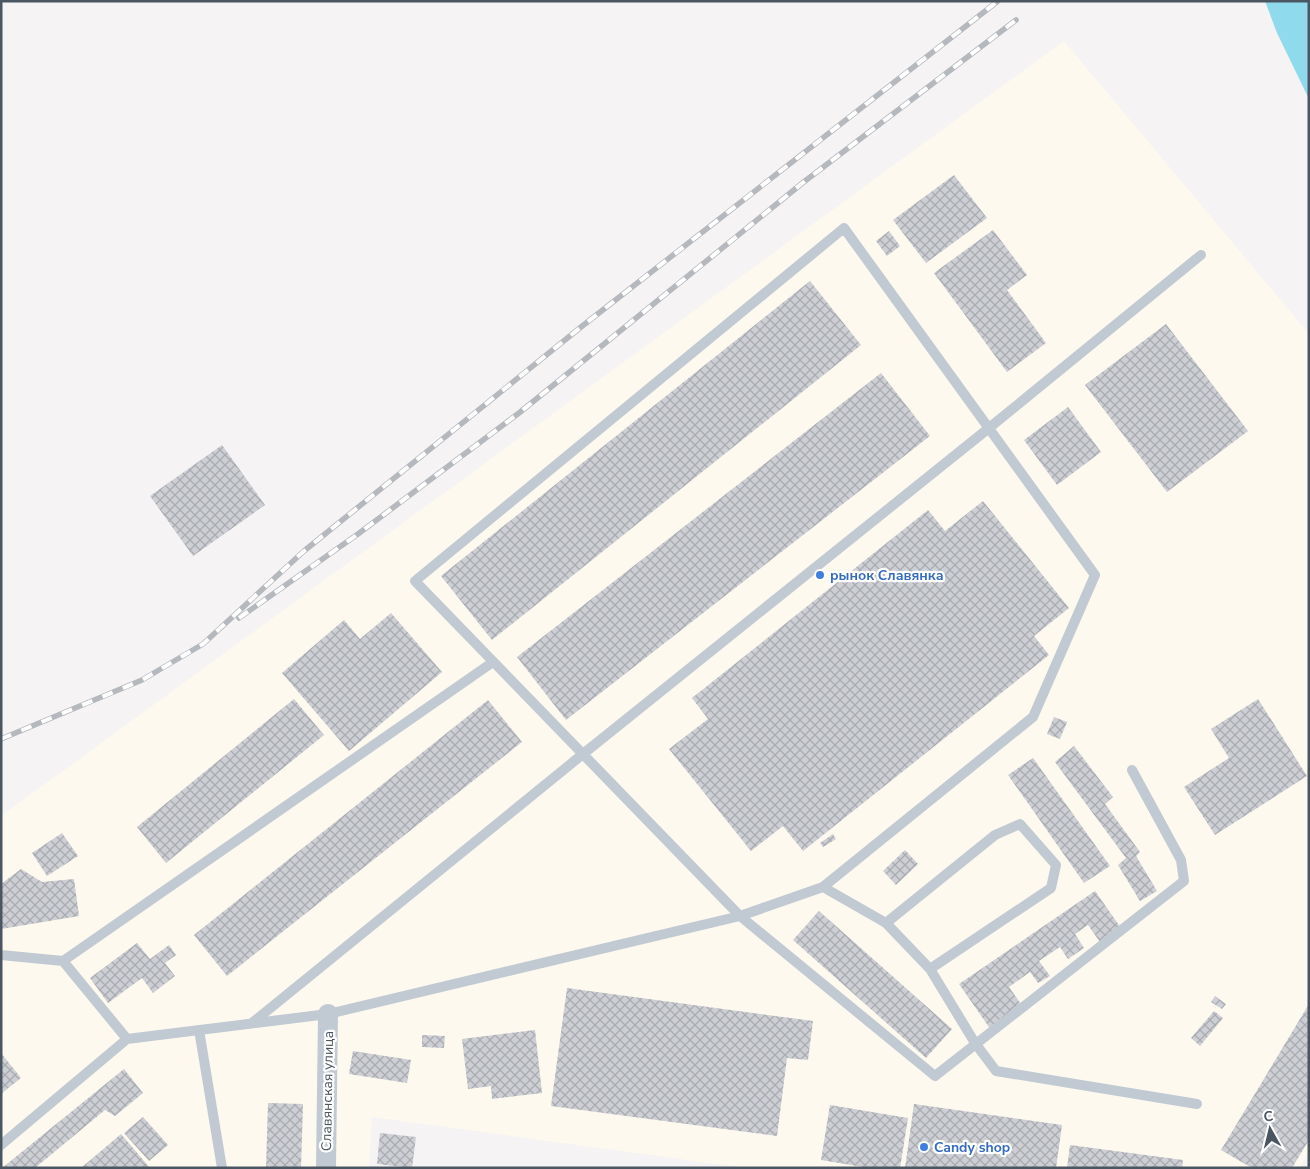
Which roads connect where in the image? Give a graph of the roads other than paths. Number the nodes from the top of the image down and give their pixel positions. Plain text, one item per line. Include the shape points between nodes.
1 (1201, 255) dead end
2 (989, 428) junction
3 (493, 662) junction
4 (582, 754) junction
5 (1132, 770) dead end
6 (823, 887) junction
7 (740, 916) junction
8 (886, 923) junction
9 (1, 955) edge
10 (63, 961) junction
11 (930, 969) junction
12 (328, 1014) junction
13 (252, 1024) junction
14 (199, 1030) junction
15 (127, 1038) junction
16 (975, 1043) junction
17 (1197, 1104) dead end
18 (1, 1145) edge
19 (222, 1168) edge
20 (326, 1168) edge

1 - 2 lane
2 - 3 lane via 844,228 415,581
2 - 4 lane
2 - 6 lane via 1095,574 1033,717
3 - 4 lane
3 - 10 lane
4 - 7 lane
4 - 13 lane
5 - 16 lane via 1181,860 1184,881
6 - 7 lane
6 - 8 lane
7 - 12 lane
7 - 16 lane via 935,1076
8 - 11 lane
8 - 11 lane via 995,835 1020,824 1056,865 1051,888
9 - 10 lane
10 - 15 lane
11 - 16 lane
12 - 13 lane
12 - 20 street, Славянская улица
13 - 14 lane
14 - 15 lane
14 - 19 lane
15 - 18 lane
16 - 17 lane via 996,1071

